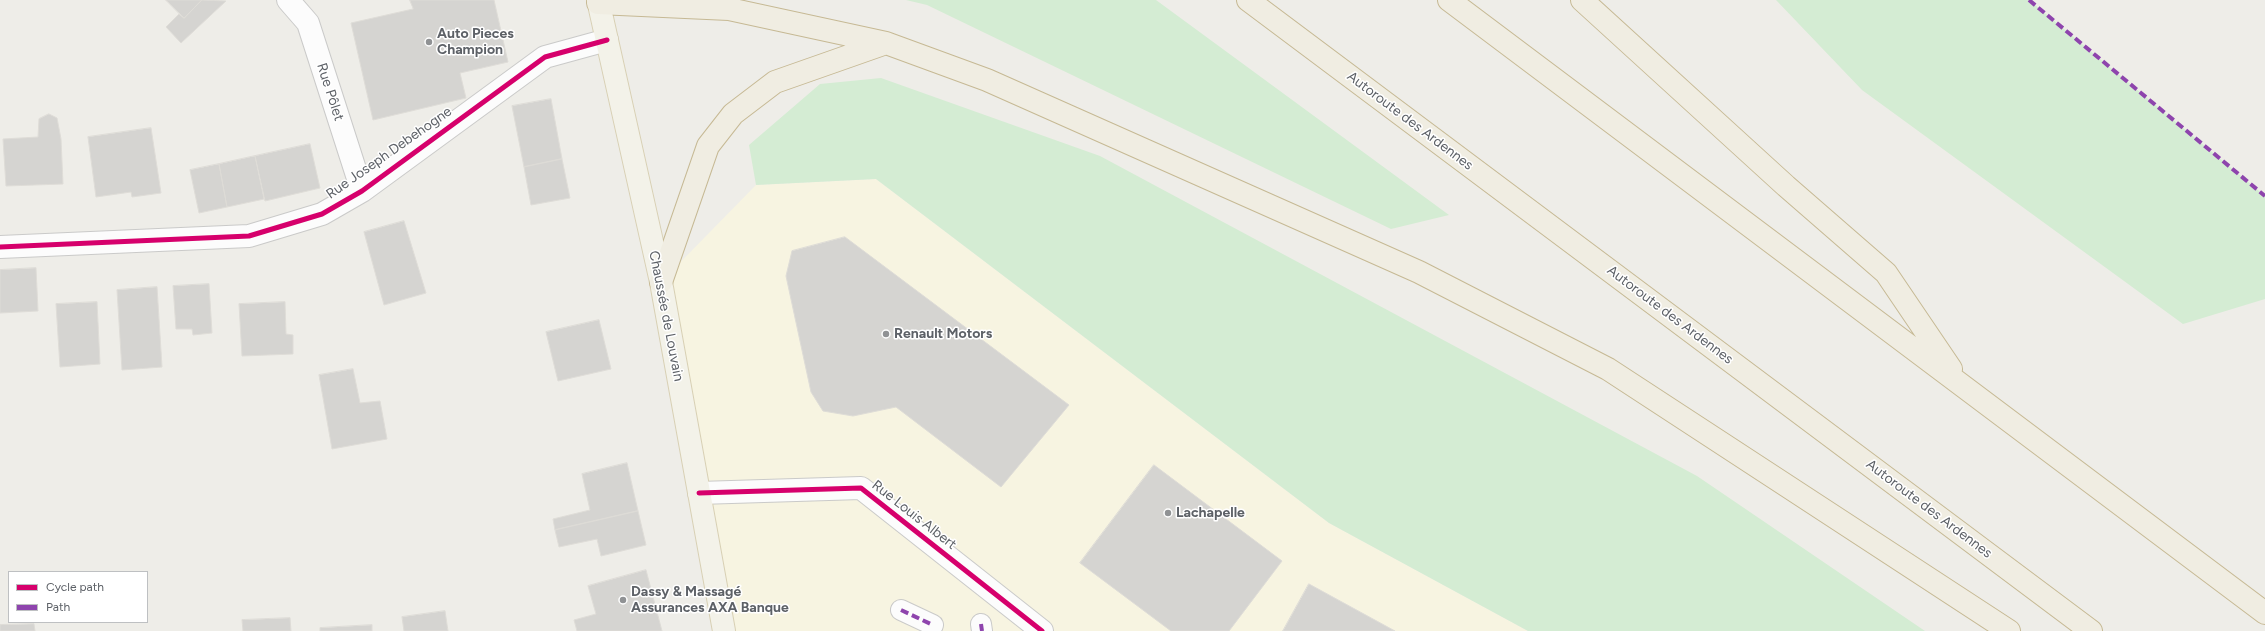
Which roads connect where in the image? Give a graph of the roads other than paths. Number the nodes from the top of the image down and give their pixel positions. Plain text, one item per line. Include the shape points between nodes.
1 (288, 0) edge
2 (1248, 0) edge
3 (1449, 0) edge
4 (1582, 0) edge
5 (598, 1) edge
6 (607, 40) junction
7 (886, 43) junction
8 (362, 190) junction
9 (0, 248) edge
10 (662, 282) junction
11 (1961, 383) junction
12 (699, 493) junction
13 (900, 610) dead end
14 (2265, 613) edge
15 (933, 625) dead end
16 (724, 631) edge
17 (1042, 631) edge
18 (2009, 631) edge
19 (2091, 631) edge

1 - 8 street, Rue Pôlet via 308,23
2 - 19 highway, Autoroute des Ardennes
3 - 11 highway
4 - 11 highway via 1786,186 1886,273
5 - 6 main road, Chaussée de Louvain
5 - 7 highway via 729,9
6 - 8 street, Rue Joseph Debehogne via 545,56
6 - 10 main road, Chaussée de Louvain
7 - 10 highway via 775,82 733,114 708,146
7 - 18 highway via 987,80 1419,272 1608,369
8 - 9 street, Rue Joseph Debehogne via 322,214 249,236
10 - 12 main road, Chaussée de Louvain
11 - 14 highway
12 - 16 main road, Chaussée de Louvain
12 - 17 street, Rue Louis Albert via 861,488
13 - 15 street

